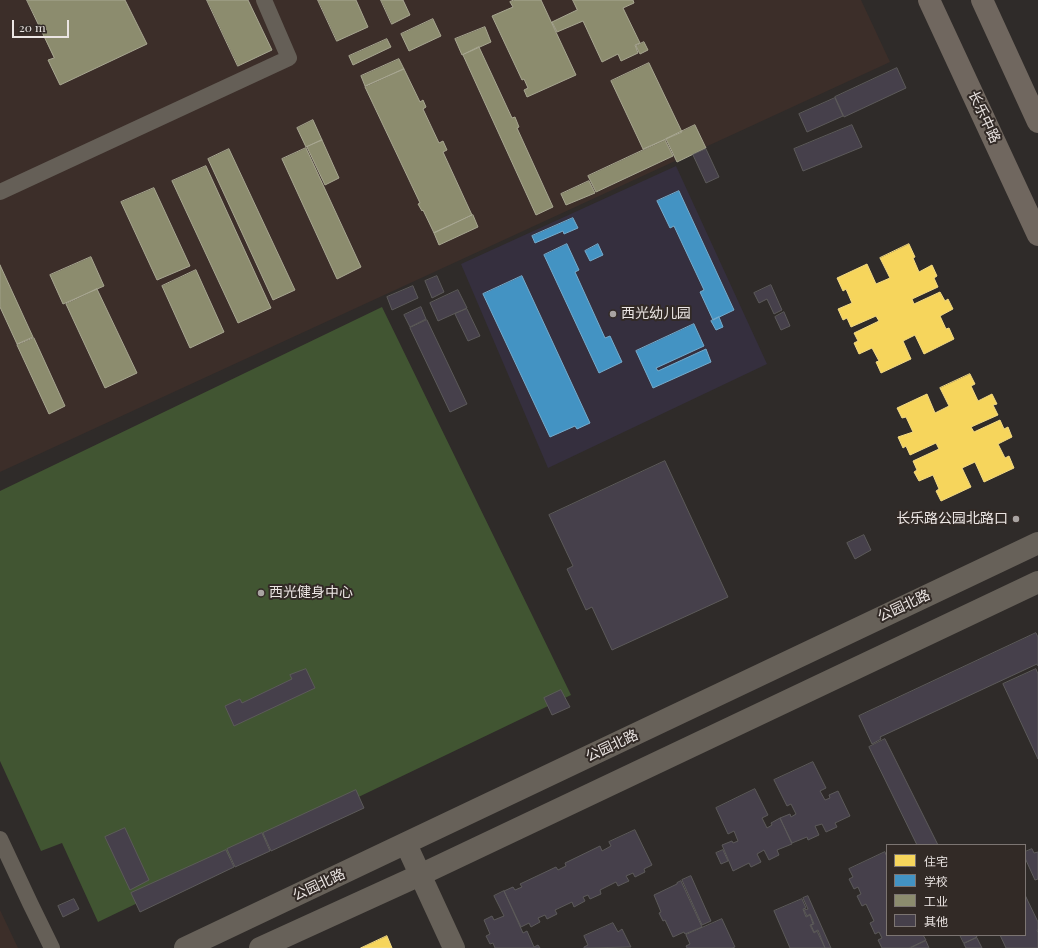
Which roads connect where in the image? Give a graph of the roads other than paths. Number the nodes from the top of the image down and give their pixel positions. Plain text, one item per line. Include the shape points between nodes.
1 (264, 0) edge
2 (929, 0) edge
3 (982, 0) edge
4 (1038, 122) edge
5 (0, 192) edge
6 (1038, 234) edge
7 (1038, 543) edge
8 (1038, 582) edge
9 (0, 839) edge
10 (406, 844) junction
11 (420, 875) junction
12 (52, 948) edge
13 (185, 948) edge
14 (260, 948) edge
15 (454, 948) edge

1 - 5 street via 289,58
2 - 6 main road, 长乐中路
3 - 4 main road
7 - 10 main road, 公园北路
8 - 11 main road
9 - 12 street
10 - 11 main road
10 - 13 main road, 公园北路
11 - 14 main road
11 - 15 main road

